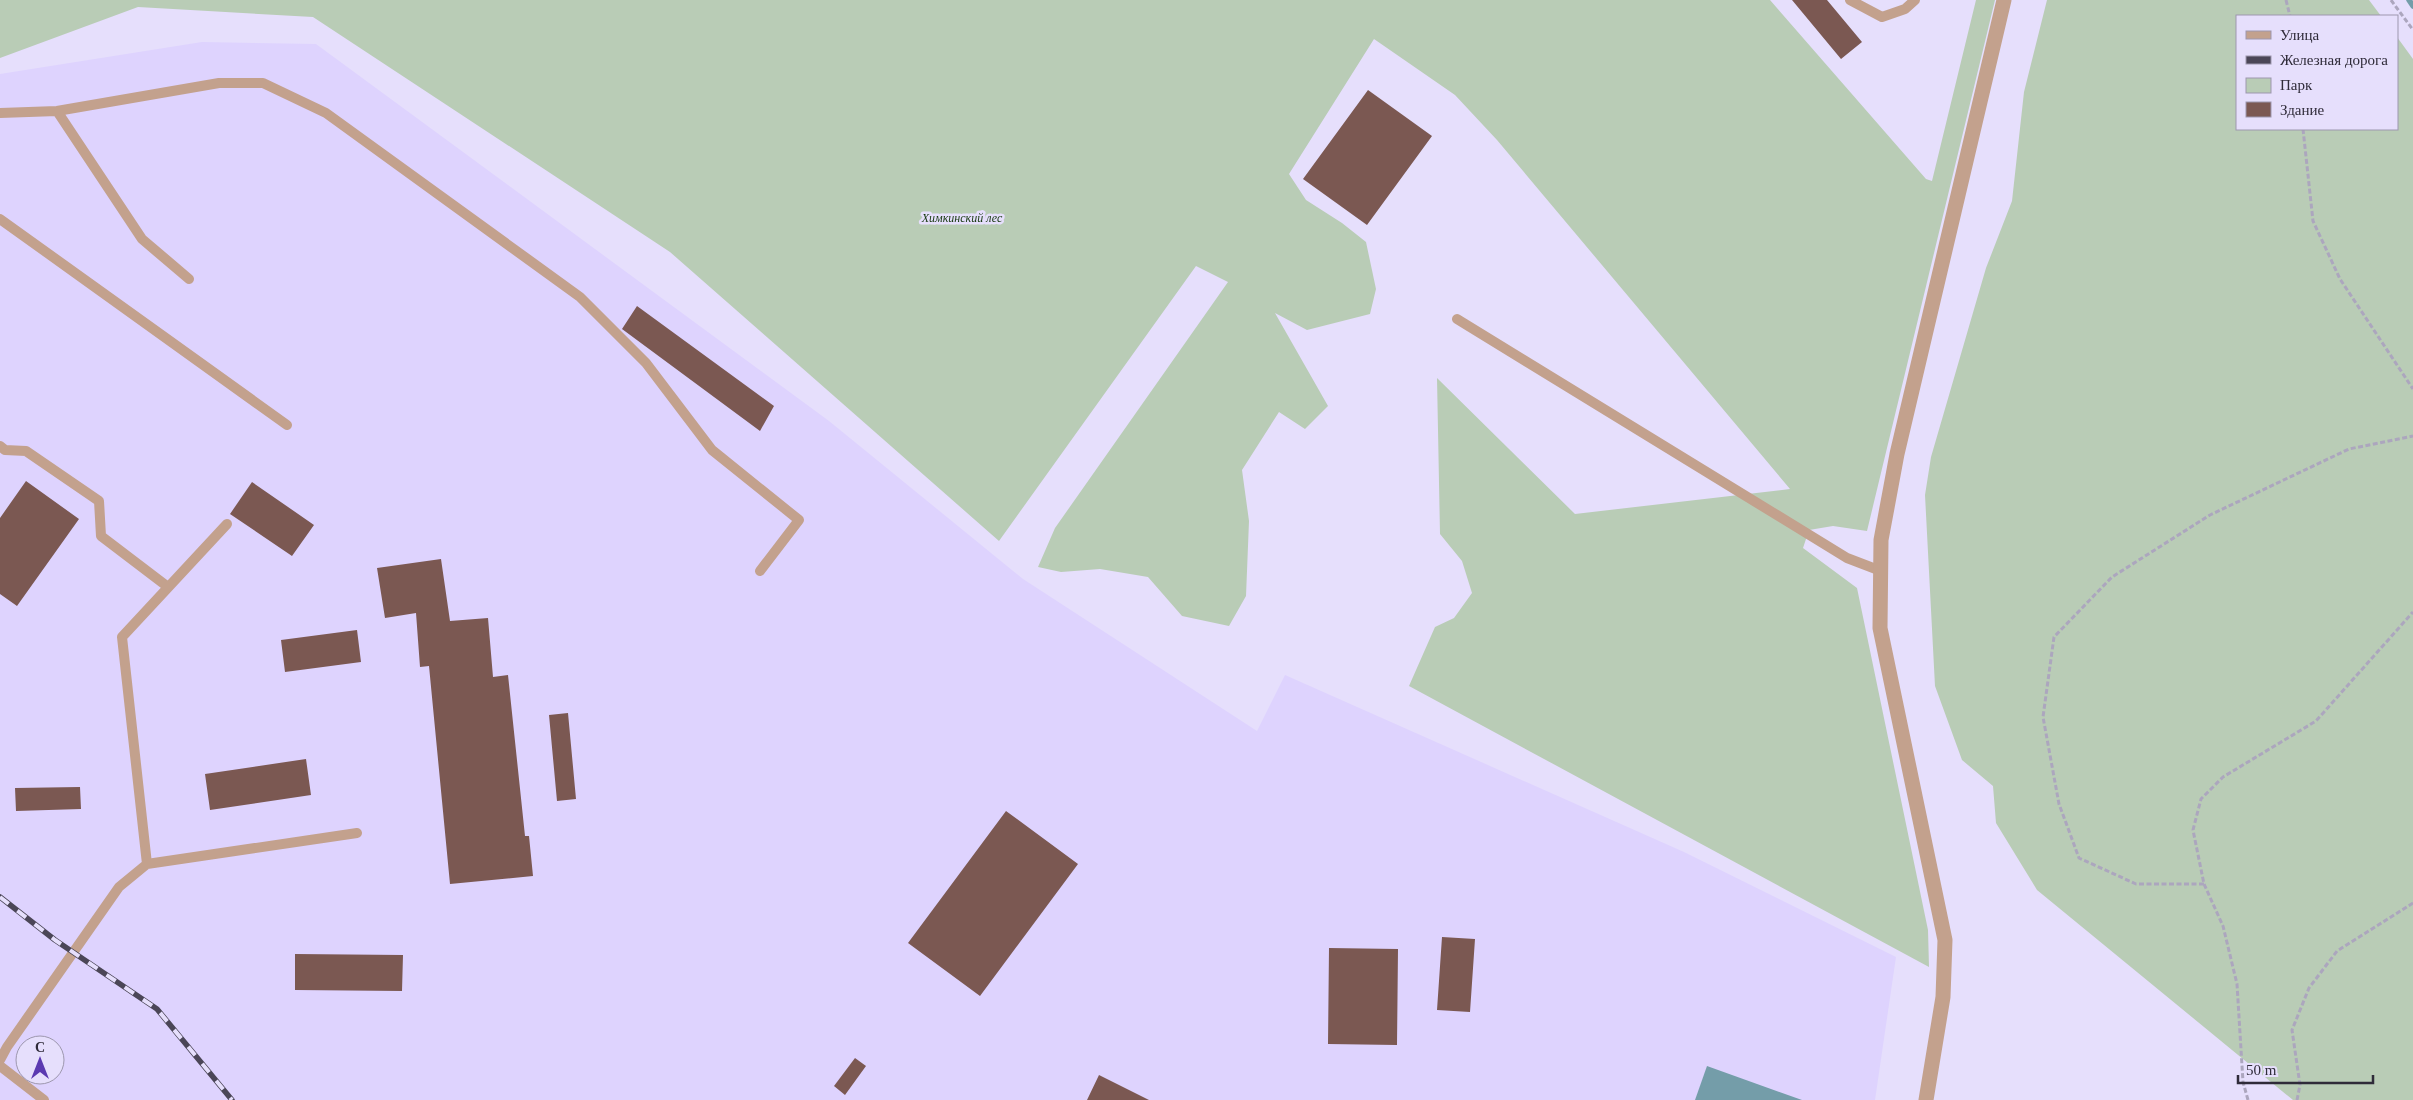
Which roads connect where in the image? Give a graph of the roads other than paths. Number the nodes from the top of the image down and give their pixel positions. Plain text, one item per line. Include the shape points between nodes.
1 (1850, 0) edge
2 (1915, 0) edge
3 (2004, 0) edge
4 (57, 111) junction
5 (0, 112) edge
6 (0, 219) edge
7 (189, 280) dead end
8 (1457, 319) dead end
9 (287, 425) dead end
10 (0, 446) edge
11 (227, 524) dead end
12 (760, 571) dead end
13 (1881, 571) junction
14 (168, 587) junction
15 (357, 833) dead end
16 (146, 864) junction
17 (0, 1060) edge
18 (0, 1066) edge
19 (44, 1100) edge
20 (1926, 1100) edge

1 - 2 lane via 1882,17 1905,9
3 - 13 street via 1897,454 1881,540
4 - 5 lane
4 - 7 lane via 142,239
4 - 12 lane via 219,83 263,83 326,114 580,297 646,363 712,450 799,520
6 - 9 lane
8 - 13 lane via 1846,558
10 - 14 lane via 5,450 26,451 99,501 101,536
11 - 14 lane
13 - 20 street via 1880,628 1945,940 1943,997
14 - 16 lane via 122,637
15 - 16 lane
16 - 17 lane via 119,887
18 - 19 lane

